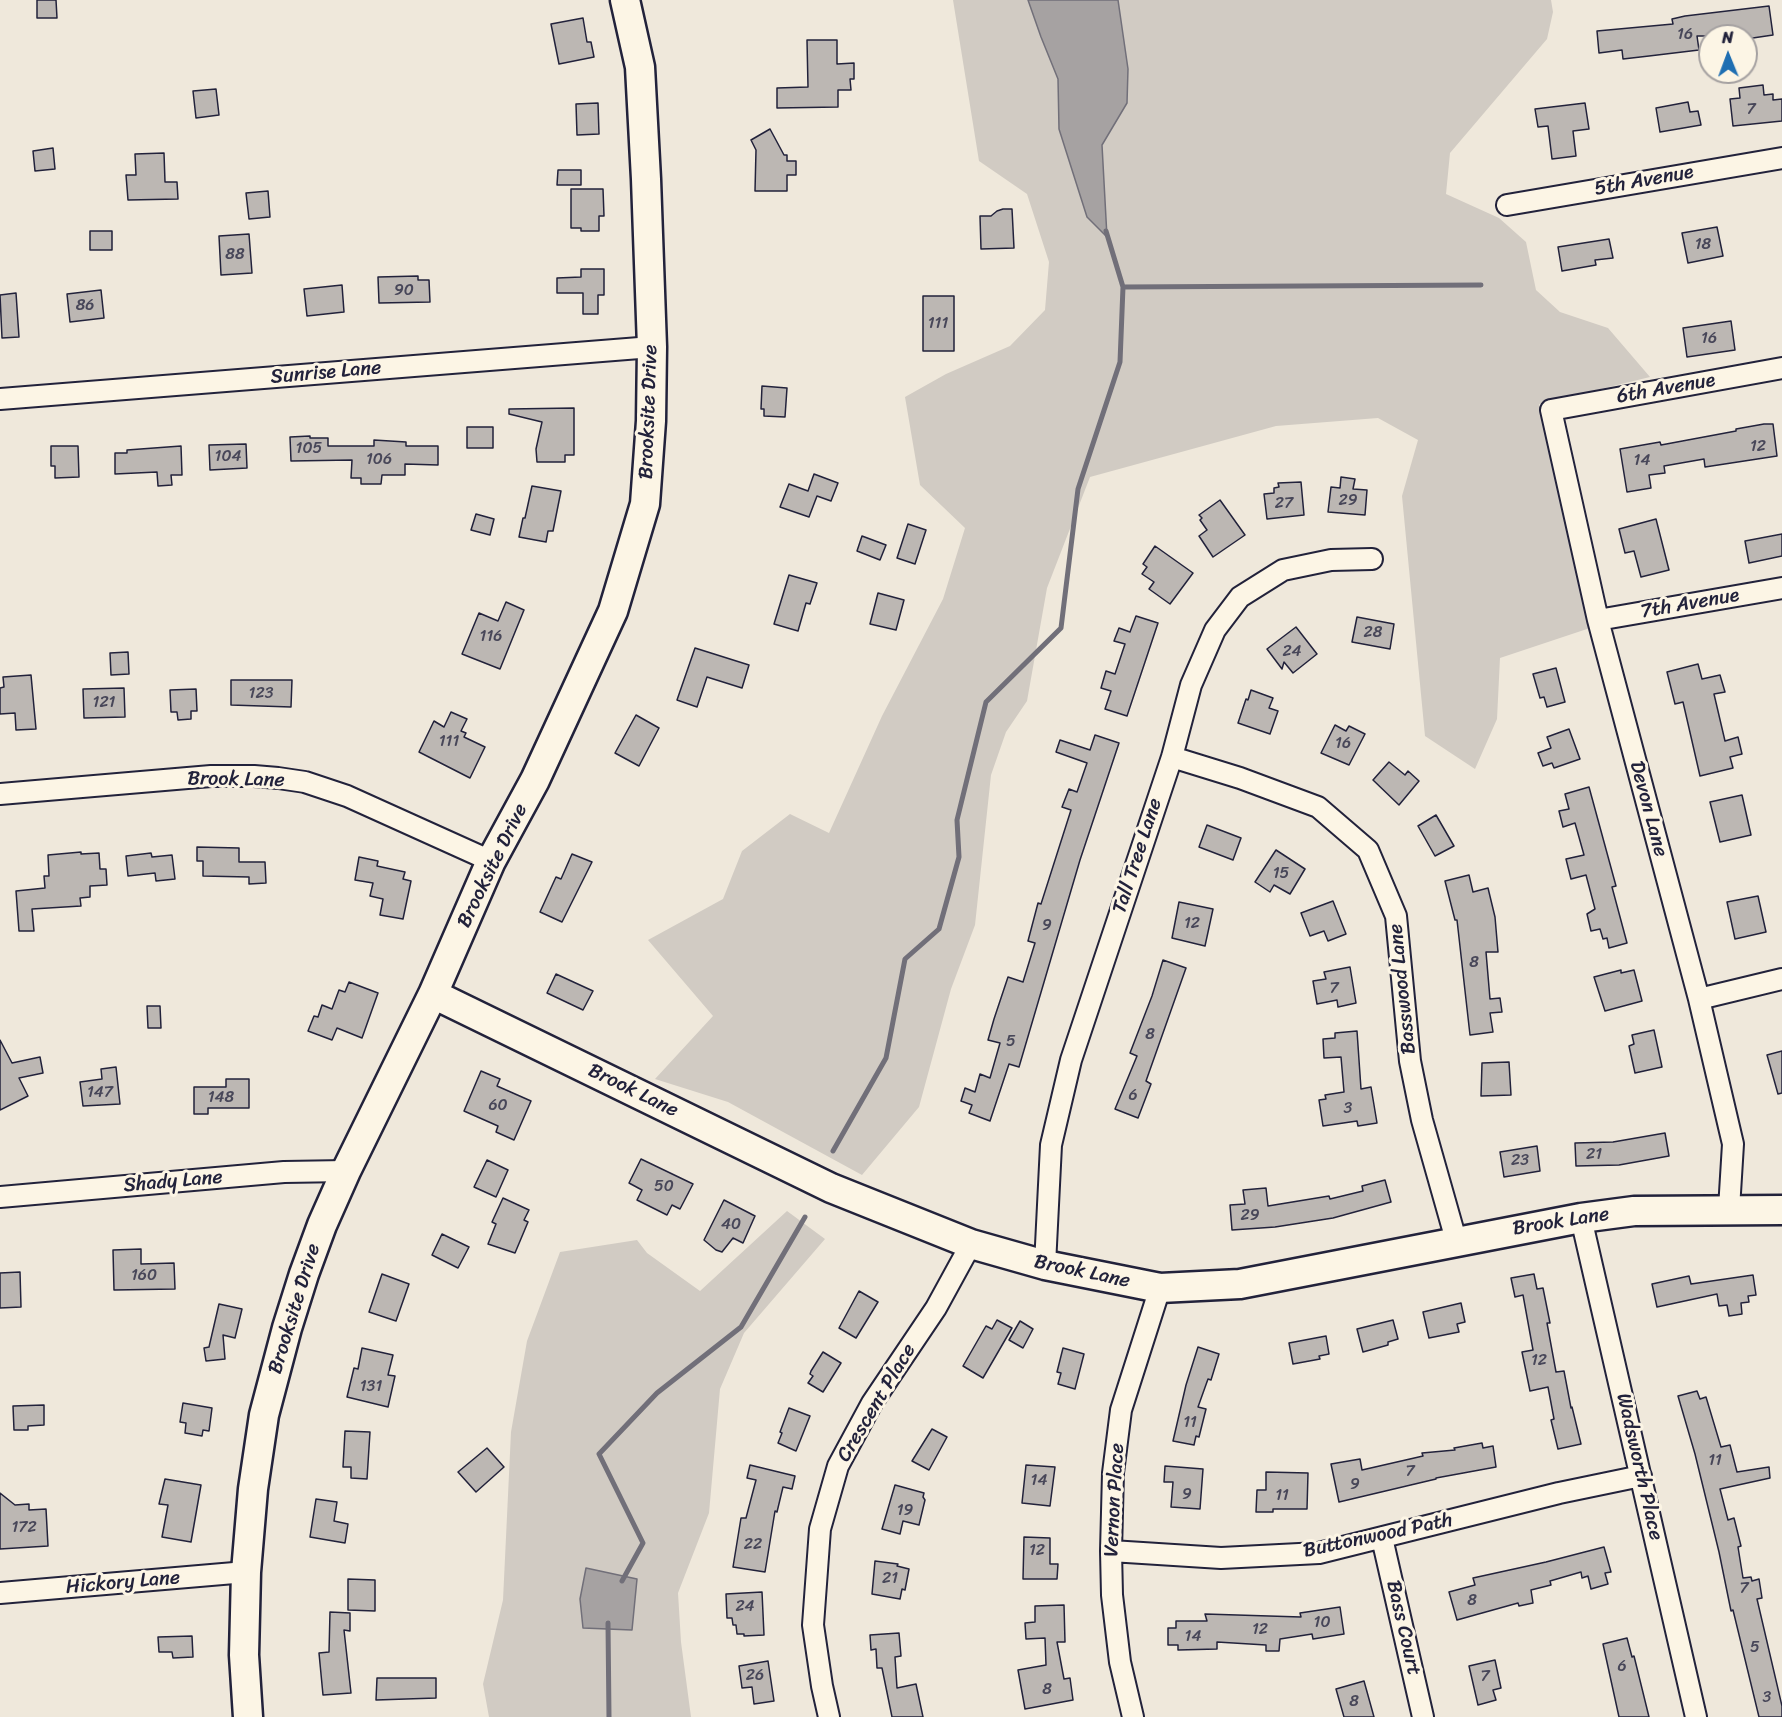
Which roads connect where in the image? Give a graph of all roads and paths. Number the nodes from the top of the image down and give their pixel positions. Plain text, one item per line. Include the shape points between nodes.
1 (625, 0) edge
2 (1782, 158) edge
3 (1507, 205) dead end
4 (652, 347) junction
5 (1782, 368) edge
6 (0, 399) edge
7 (1551, 410) joint
8 (1372, 559) dead end
9 (1782, 588) edge
10 (1598, 620) junction
11 (1172, 757) junction
12 (0, 794) edge
13 (491, 861) junction
14 (1782, 979) edge
15 (433, 994) junction
16 (1699, 999) junction
17 (346, 1171) junction
18 (0, 1197) edge
19 (1729, 1209) junction
20 (1782, 1210) edge
21 (1581, 1218) junction
22 (1456, 1240) junction
23 (970, 1244) junction
24 (1045, 1265) junction
25 (1160, 1288) junction
26 (1641, 1476) junction
27 (1382, 1538) junction
28 (1111, 1551) junction
29 (246, 1572) junction
30 (0, 1593) edge
31 (248, 1717) edge
32 (829, 1717) edge
33 (1132, 1717) edge
34 (1423, 1717) edge
35 (1696, 1717) edge

1 - 4 street, Brooksite Drive via 640,67
2 - 3 street, 5th Avenue
4 - 6 street, Sunrise Lane
4 - 13 street, Brooksite Drive via 645,504 613,611 535,780
5 - 7 street, 6th Avenue
7 - 10 street, Devon Lane
8 - 11 street, Tall Tree Lane via 1331,560 1283,570 1240,597 1215,630 1200,663
9 - 10 street, 7th Avenue
10 - 16 street, Devon Lane
11 - 22 street, Basswood Lane via 1318,807 1368,850 1396,916 1410,1061 1422,1120
11 - 24 street, Tall Tree Lane via 1071,1060 1051,1144
12 - 13 street, Brook Lane via 211,776 279,778 347,796
13 - 15 street, Brooksite Drive
14 - 16 street
15 - 17 street, Brooksite Drive
15 - 23 street, Brook Lane via 831,1188
16 - 19 street, Devon Lane via 1733,1144
17 - 18 street, Shady Lane
17 - 29 street, Brooksite Drive via 304,1274 264,1415
19 - 20 street, Brook Lane
19 - 21 street, Brook Lane via 1634,1211
21 - 22 street, Brook Lane
21 - 26 street, Wadsworth Place
22 - 25 street, Brook Lane via 1240,1284
23 - 24 street, Brook Lane
23 - 32 street, Crescent Place via 936,1308 872,1403 838,1466 820,1529 813,1624
24 - 25 street, Brook Lane
25 - 28 street, Vernon Place via 1121,1410 1113,1473
26 - 27 street, Buttonwood Path
26 - 35 street, Wadsworth Place
27 - 28 street, Buttonwood Path via 1319,1553 1221,1557
27 - 34 street, Bass Court
28 - 33 street, Vernon Place via 1112,1596
29 - 30 street, Hickory Lane
29 - 31 street, Brooksite Drive via 244,1655

